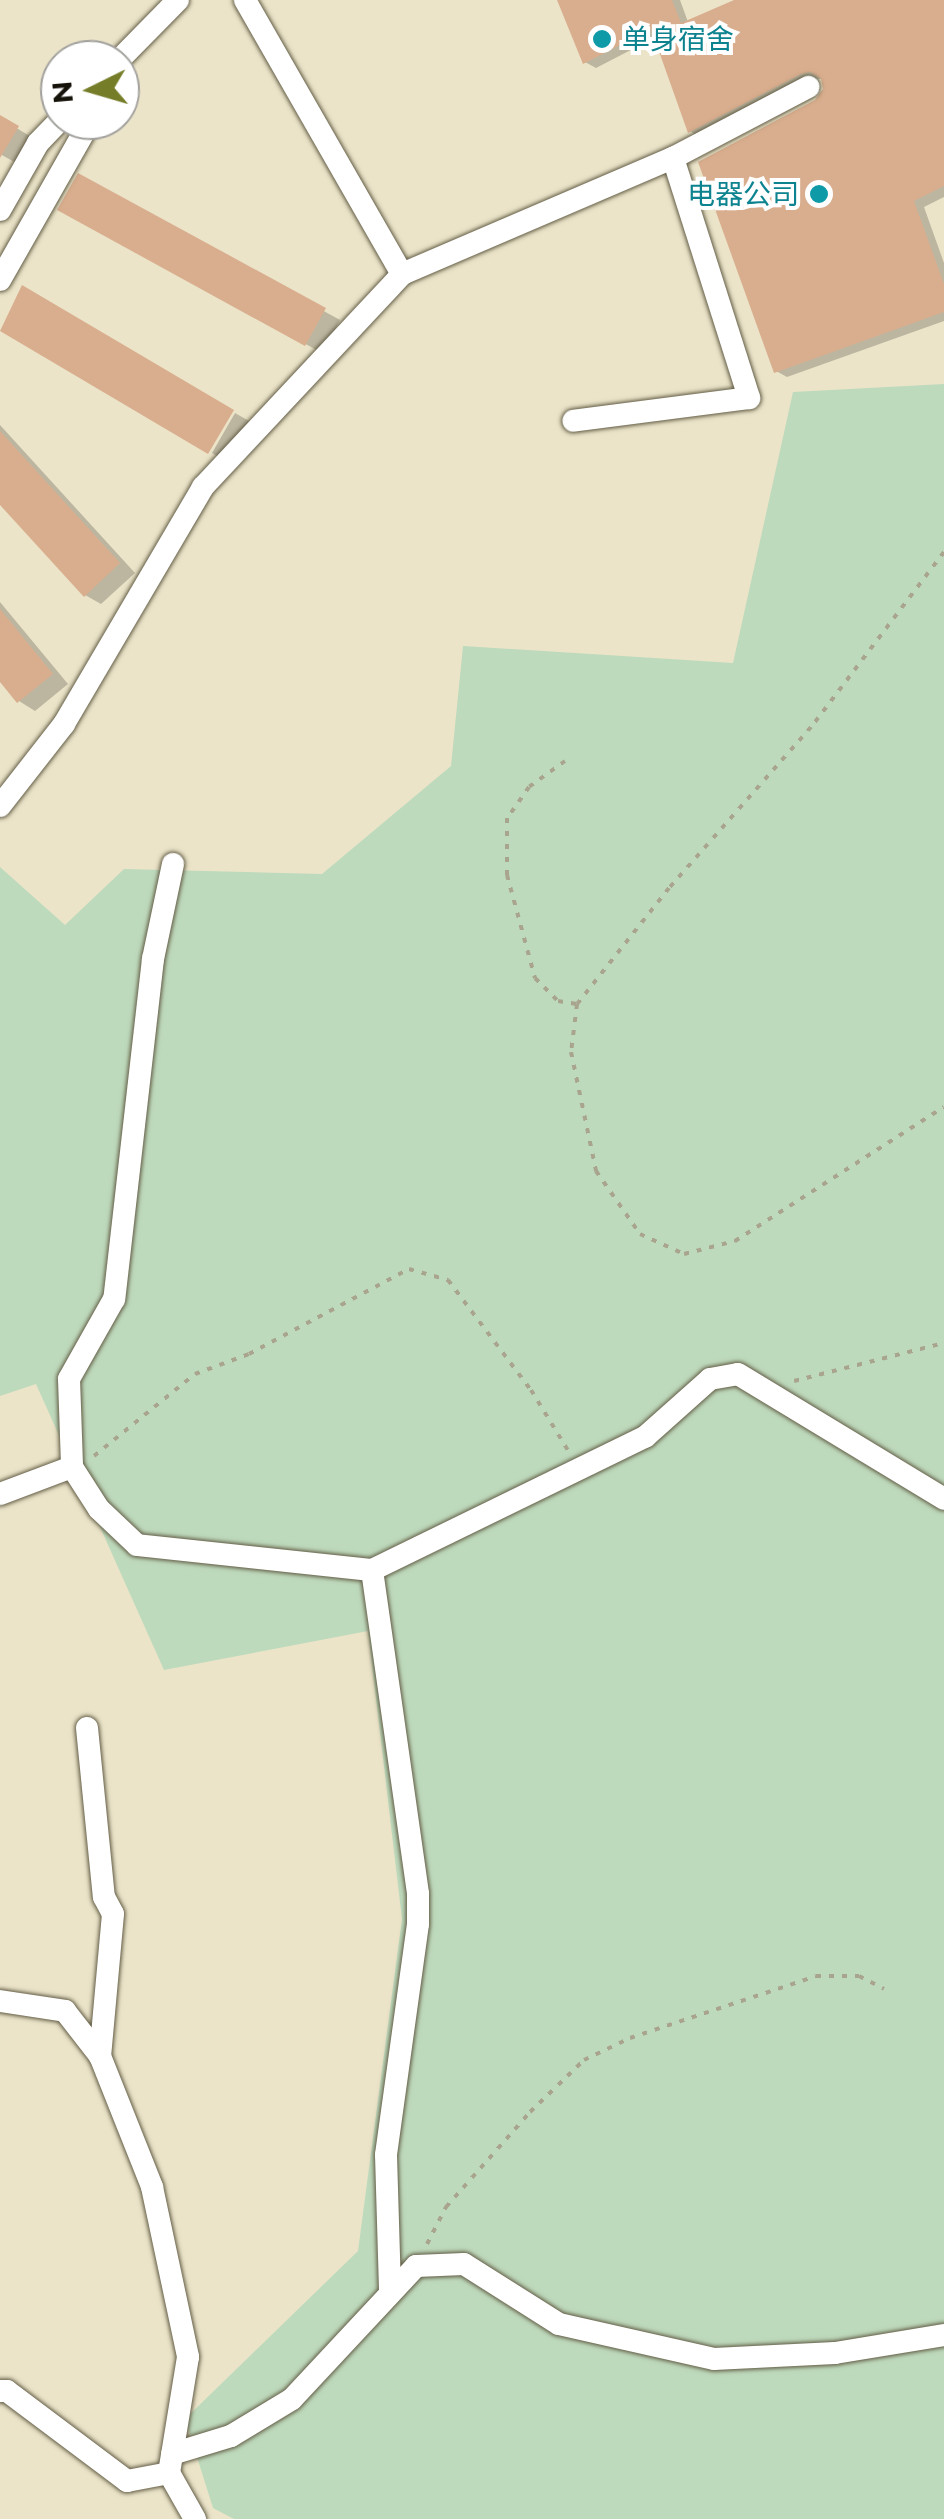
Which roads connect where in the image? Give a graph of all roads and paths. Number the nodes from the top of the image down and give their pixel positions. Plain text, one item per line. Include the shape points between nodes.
1 (178, 0) edge
2 (245, 0) edge
3 (139, 40) edge
4 (808, 87) dead end
5 (41, 140) edge
6 (80, 140) edge
7 (673, 158) junction
8 (0, 210) edge
9 (402, 274) junction
10 (0, 280) edge
11 (574, 421) dead end
12 (943, 552) edge
13 (565, 761) dead end
14 (0, 806) edge
15 (173, 864) dead end
16 (577, 1004) junction
17 (944, 1108) edge
18 (944, 1343) edge
19 (762, 1388) junction
20 (72, 1467) junction
21 (580, 1469) junction
22 (0, 1494) edge
23 (944, 1499) edge
24 (372, 1570) junction
25 (87, 1728) dead end
26 (884, 1989) dead end
27 (0, 2001) edge
28 (100, 2056) junction
29 (416, 2266) junction
30 (390, 2293) junction
31 (944, 2335) edge
32 (0, 2391) edge
33 (170, 2463) junction
34 (194, 2519) edge

1 - 3 street
2 - 9 street
4 - 7 street
5 - 8 street
6 - 10 street
7 - 9 street
7 - 11 street via 749,398
9 - 14 street via 203,487 64,724
12 - 16 path via 811,727 668,888
13 - 16 path via 529,787 508,818 507,875 536,978 558,1000
15 - 20 street via 154,959 114,1299 69,1379
16 - 17 path via 572,1052 596,1171 640,1234 684,1254 735,1242
18 - 19 path
19 - 21 street via 738,1374 710,1379 645,1437
19 - 23 street
20 - 21 path via 97,1455 196,1374 249,1354 409,1269 448,1280
20 - 22 street
20 - 24 street via 99,1509 137,1545
21 - 24 street
24 - 30 street via 418,1894 386,2155
25 - 28 street via 104,1897 113,1914
26 - 29 path via 859,1976 816,1976 630,2038 584,2060 446,2206
27 - 28 street via 65,2011
28 - 33 street via 152,2187 188,2356
29 - 30 street
29 - 31 street via 464,2264 560,2324 714,2359 834,2353
30 - 33 street via 292,2399
32 - 33 street via 127,2480
33 - 34 street

